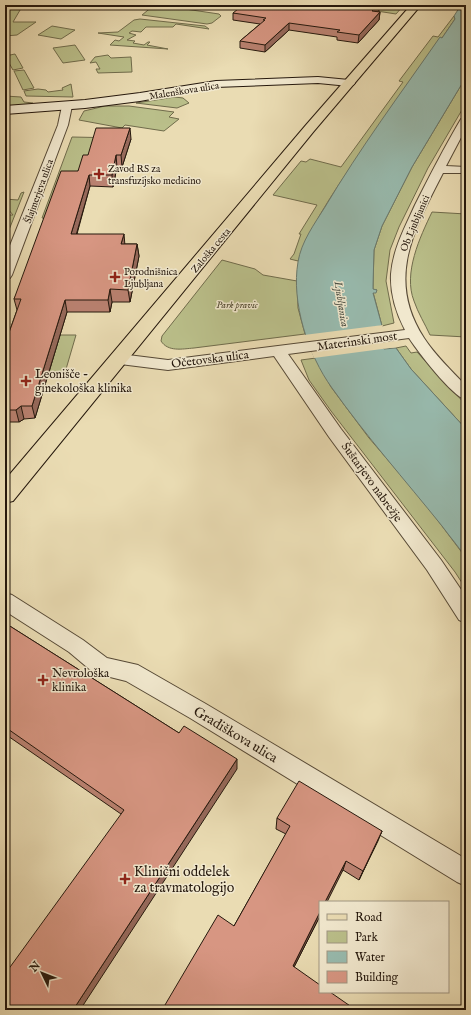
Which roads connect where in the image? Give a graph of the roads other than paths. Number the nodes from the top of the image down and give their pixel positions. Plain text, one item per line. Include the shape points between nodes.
1 (416, 5) edge
2 (349, 83) junction
3 (67, 106) junction
4 (5, 110) edge
5 (466, 119) edge
6 (438, 169) junction
7 (466, 170) edge
8 (5, 275) edge
9 (414, 333) junction
10 (300, 348) joint
11 (278, 351) junction
12 (120, 359) junction
13 (466, 395) edge
14 (5, 495) edge
15 (5, 601) edge
16 (466, 614) edge
17 (466, 872) edge

1 - 2 main road, Zaloška cesta
2 - 3 street, Malenškova ulica via 318,80 216,84
2 - 12 main road, Zaloška cesta
3 - 4 street, Malenškova ulica
3 - 8 street, Šlajmerjeva ulica via 63,125
5 - 6 street, Ob Ljubljanici
6 - 7 street
6 - 9 street, Ob Ljubljanici via 400,255 399,286 406,316
9 - 10 street, Materinski most
9 - 13 street, Ob Ljubljanici via 438,365
10 - 11 street, Očetovska ulica
11 - 12 street, Očetovska ulica via 168,365
11 - 16 street, Šuštarjevo nabrežje via 335,433 434,565
12 - 14 main road, Zaloška cesta
15 - 17 street, Gradiškova ulica via 76,646 102,666 130,672

